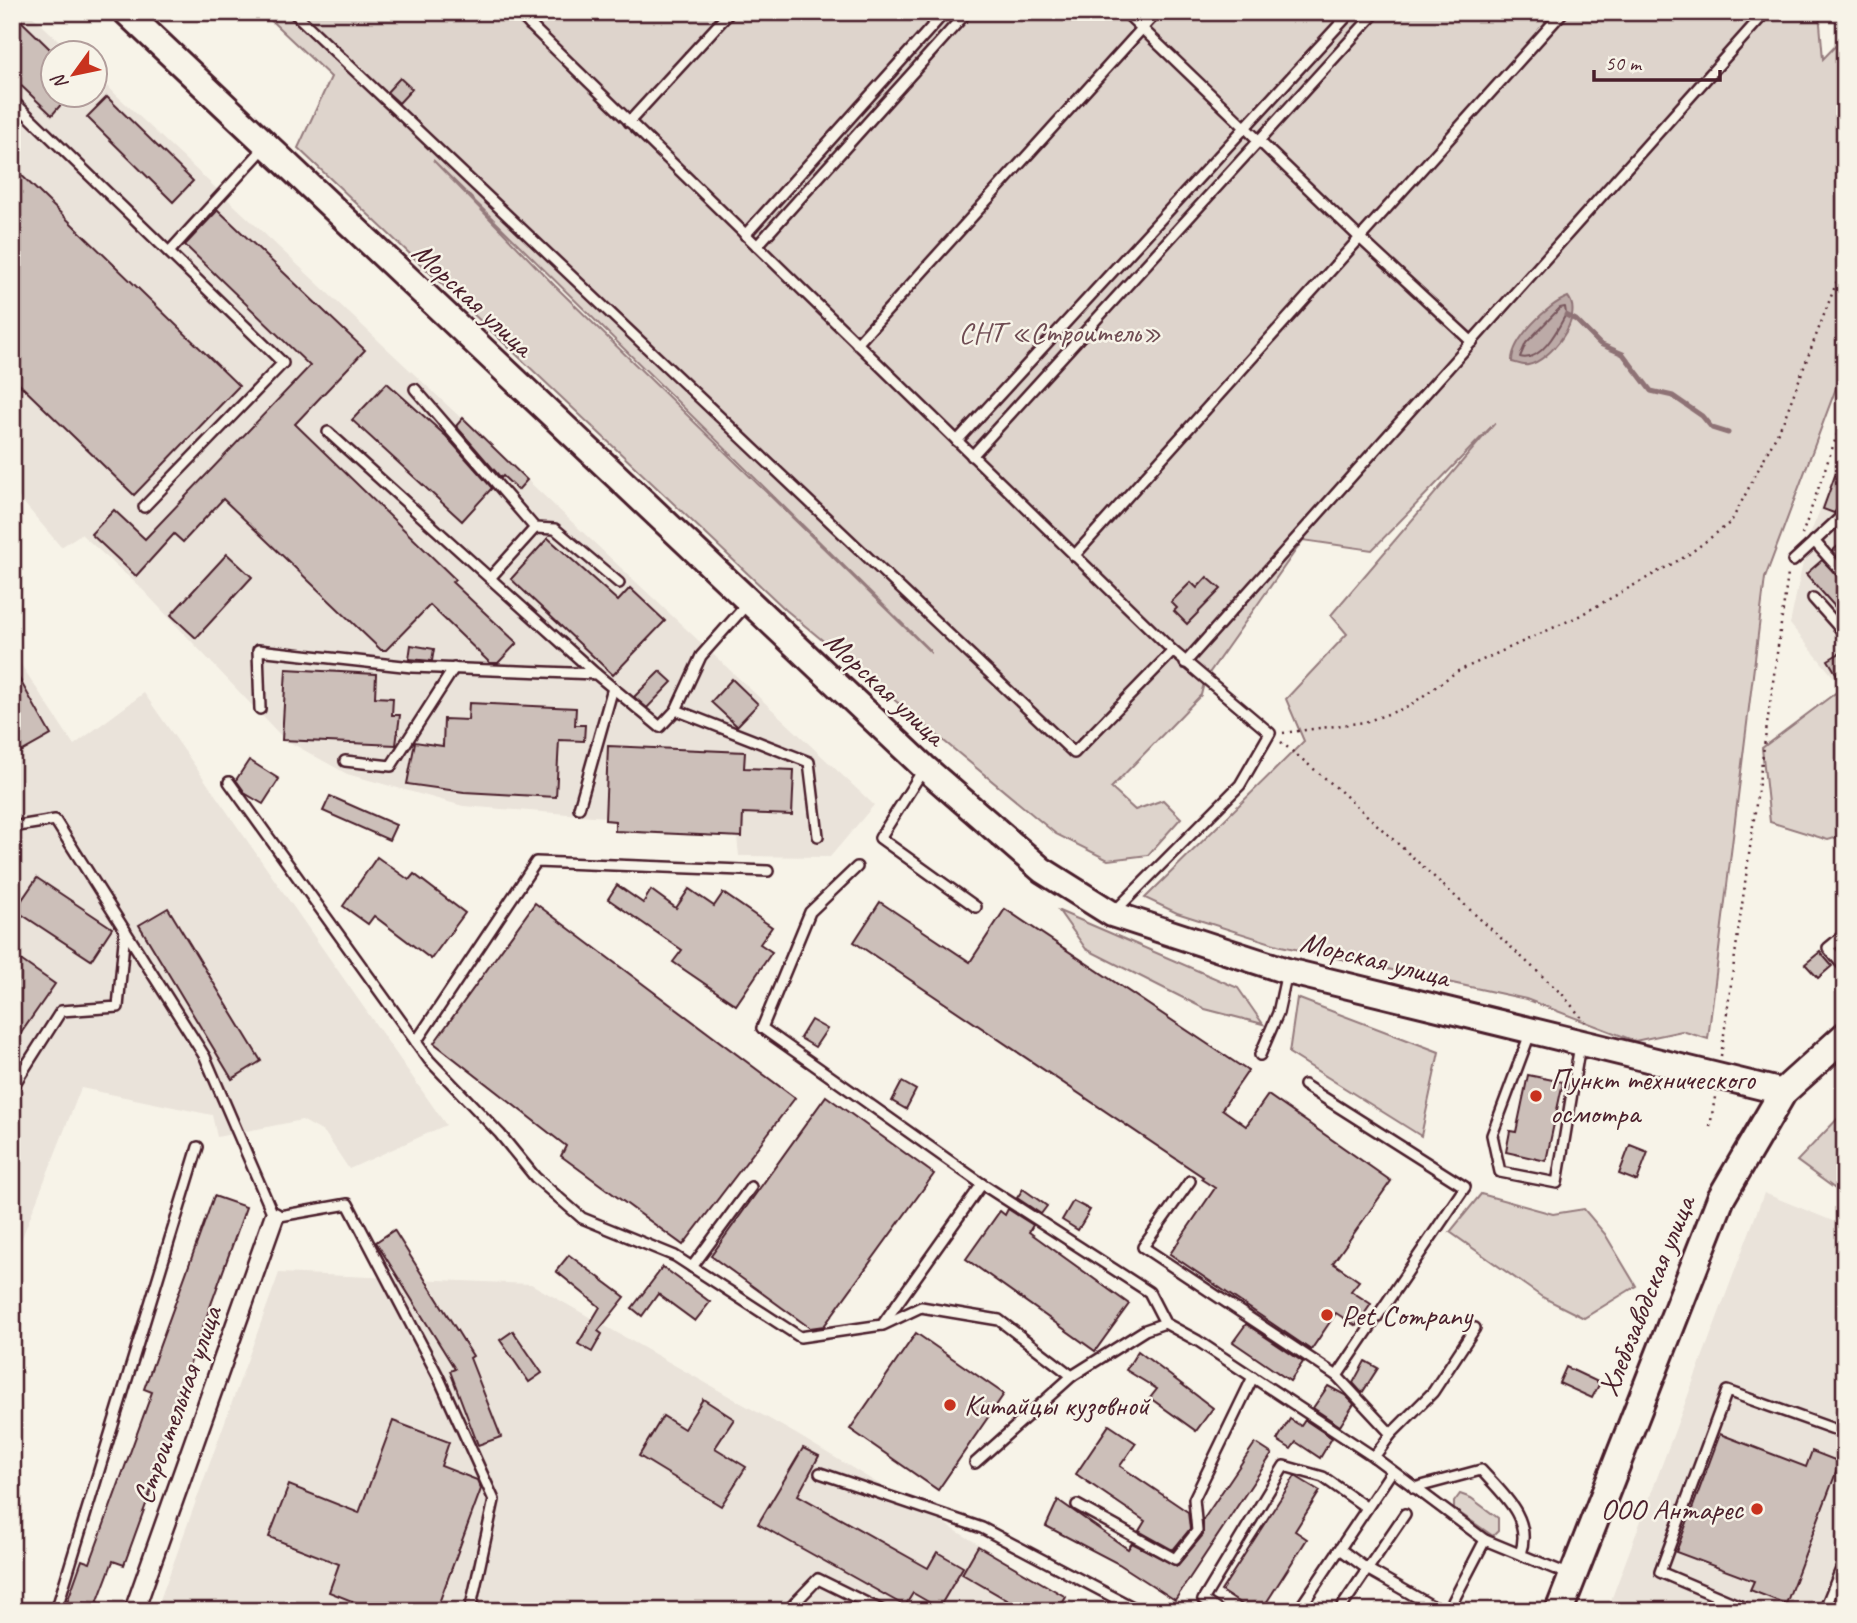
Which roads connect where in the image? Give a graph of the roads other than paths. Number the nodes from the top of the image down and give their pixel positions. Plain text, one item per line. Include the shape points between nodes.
1 (126, 12) edge
2 (293, 12) edge
3 (517, 12) edge
4 (542, 12) edge
5 (730, 12) edge
6 (945, 12) edge
7 (967, 12) edge
8 (1125, 12) edge
9 (1157, 12) edge
10 (1351, 12) edge
11 (1376, 12) edge
12 (1563, 12) edge
13 (1760, 12) edge
14 (530, 25) junction
15 (1142, 29) junction
16 (12, 100) edge
17 (629, 122) junction
18 (1246, 127) junction
19 (1259, 140) junction
20 (266, 146) junction
21 (745, 235) junction
22 (1361, 239) junction
23 (757, 246) junction
24 (169, 252) junction
25 (1472, 342) junction
26 (857, 344) junction
27 (415, 389) dead end
28 (328, 432) dead end
29 (957, 441) junction
30 (972, 456) junction
31 (144, 507) dead end
32 (1844, 512) edge
33 (535, 528) junction
34 (1814, 541) junction
35 (1074, 556) junction
36 (1793, 561) road end
37 (1845, 576) edge
38 (490, 578) junction
39 (620, 583) dead end
40 (1813, 597) dead end
41 (748, 603) junction
42 (1845, 634) edge
43 (1173, 651) junction
44 (1185, 663) junction
45 (454, 668) junction
46 (596, 674) junction
47 (613, 688) junction
48 (260, 709) dead end
49 (676, 710) junction
50 (345, 761) dead end
51 (924, 767) junction
52 (229, 782) dead end
53 (579, 808) dead end
54 (12, 827) edge
55 (818, 836) dead end
56 (857, 867) dead end
57 (768, 871) dead end
58 (976, 907) dead end
59 (1112, 914) junction
60 (125, 930) junction
61 (1845, 934) edge
62 (1845, 968) edge
63 (1287, 971) junction
64 (1532, 1030) junction
65 (1845, 1036) edge
66 (1581, 1041) junction
67 (416, 1042) junction
68 (1260, 1055) dead end
69 (1304, 1085) dead end
70 (12, 1088) edge
71 (1783, 1092) junction
72 (198, 1147) dead end
73 (1190, 1181) dead end
74 (982, 1184) junction
75 (751, 1187) dead end
76 (274, 1217) junction
77 (692, 1267) junction
78 (1165, 1323) junction
79 (882, 1325) junction
80 (1475, 1328) dead end
81 (1072, 1376) junction
82 (1337, 1376) junction
83 (1253, 1377) junction
84 (1845, 1433) edge
85 (1391, 1434) junction
86 (1374, 1457) junction
87 (975, 1463) dead end
88 (1392, 1471) junction
89 (820, 1474) dead end
90 (1414, 1488) junction
91 (1077, 1505) dead end
92 (1367, 1508) junction
93 (1405, 1514) dead end
94 (1485, 1540) junction
95 (1340, 1549) junction
96 (1520, 1554) junction
97 (1845, 1559) edge
98 (1367, 1569) junction
99 (1571, 1576) junction
100 (56, 1611) edge
101 (134, 1611) edge
102 (470, 1611) edge
103 (787, 1611) edge
104 (883, 1611) edge
105 (1140, 1611) edge
106 (1219, 1611) edge
107 (1298, 1611) edge
108 (1339, 1611) edge
109 (1441, 1611) edge
110 (1448, 1611) edge
111 (1559, 1611) edge
112 (1752, 1611) edge
113 (1824, 1611) edge

1 - 20 street, Морская улица
2 - 43 lane via 1074,753
3 - 14 lane
4 - 14 lane
5 - 17 lane
6 - 21 lane
7 - 23 lane
8 - 15 lane
9 - 15 lane
10 - 18 lane
11 - 19 lane
12 - 22 lane
13 - 25 lane via 1763,15
14 - 17 lane
15 - 18 lane
15 - 26 lane
16 - 24 lane
17 - 21 lane
18 - 19 lane
18 - 29 lane
19 - 22 lane
19 - 30 lane
20 - 24 lane
20 - 41 street, Морская улица
21 - 23 lane
22 - 25 lane
22 - 35 lane
23 - 26 lane
24 - 31 lane via 283,363
25 - 44 lane
26 - 29 lane
27 - 33 lane
28 - 38 lane
29 - 30 lane
30 - 35 lane
32 - 34 lane
33 - 38 lane
33 - 39 lane via 555,529
34 - 36 lane
34 - 37 lane
35 - 43 lane
38 - 46 lane
40 - 42 lane
41 - 49 lane via 701,656
41 - 51 street, Морская улица
43 - 44 lane
44 - 59 lane via 1270,733 1240,785
45 - 46 lane
45 - 48 lane via 258,650
45 - 50 lane via 391,766
46 - 47 lane
47 - 49 lane via 660,727
47 - 53 lane
49 - 55 lane via 809,762
51 - 58 lane via 880,838
51 - 59 street, Морская улица via 1041,870
52 - 67 lane
54 - 60 lane via 55,821
56 - 74 lane via 810,912 762,1028
57 - 67 lane via 536,862
59 - 63 street, Морская улица
60 - 70 lane via 118,1007 61,1011
60 - 76 lane via 205,1057
61 - 62 lane via 1828,948
63 - 64 street, Морская улица
63 - 68 lane via 1279,1013
64 - 66 street, Морская улица
64 - 66 lane via 1492,1135 1500,1171 1557,1184
65 - 71 main road, Хлебозаводская улица
66 - 71 street, Морская улица
67 - 77 lane via 535,1177 582,1218
69 - 82 lane via 1465,1187
71 - 99 main road, Хлебозаводская улица via 1721,1198
72 - 100 lane
73 - 82 lane via 1143,1247
74 - 78 lane via 1149,1292
74 - 79 lane
75 - 77 lane
76 - 101 street, Строительная улица
76 - 102 lane via 348,1204 438,1376 494,1500
77 - 79 lane via 800,1337
78 - 81 lane via 1145,1330
78 - 83 lane
79 - 81 lane via 921,1307 999,1320
80 - 85 lane via 1433,1392
81 - 87 lane
82 - 85 lane
83 - 86 lane
83 - 91 lane via 1194,1499 1197,1531 1175,1559
84 - 112 lane via 1727,1391 1660,1572
85 - 86 lane
86 - 88 lane
88 - 90 lane
88 - 92 lane
89 - 105 lane via 982,1528
90 - 94 lane
90 - 96 lane via 1481,1470 1515,1507 1525,1540
92 - 95 lane
92 - 106 lane via 1323,1477 1284,1466 1203,1600
93 - 98 lane
94 - 96 lane
94 - 110 lane
95 - 98 lane
95 - 107 lane
96 - 99 lane
97 - 113 lane
98 - 108 lane
98 - 109 lane
99 - 111 main road, Хлебозаводская улица
103 - 104 lane via 818,1579

